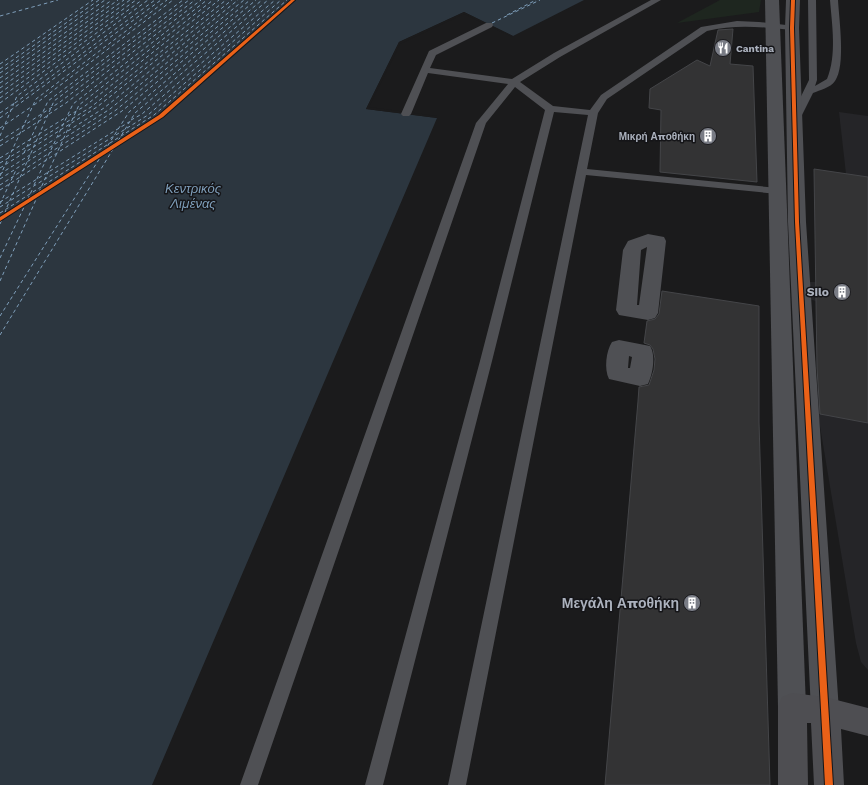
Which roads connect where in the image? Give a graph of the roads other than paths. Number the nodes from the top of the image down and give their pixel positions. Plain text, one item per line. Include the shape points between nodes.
1 (657, 0) edge
2 (772, 0) edge
3 (793, 0) edge
4 (812, 0) edge
5 (834, 0) edge
6 (489, 25) dead end
7 (782, 27) junction
8 (426, 70) junction
9 (514, 82) junction
10 (809, 91) junction
11 (550, 109) junction
12 (593, 113) junction
13 (406, 114) dead end
14 (795, 119) junction
15 (582, 172) junction
16 (778, 191) junction
17 (792, 707) junction
18 (825, 711) junction
19 (868, 722) edge
20 (249, 785) edge
21 (374, 785) edge
22 (457, 785) edge
23 (794, 785) edge
24 (829, 785) edge

1 - 9 lane via 557,55
2 - 7 street
3 - 7 street
4 - 10 lane via 813,80
5 - 10 lane via 834,72 824,86
6 - 8 lane via 432,53
7 - 12 lane via 735,23 704,29 604,97
7 - 14 street
7 - 16 street
8 - 9 lane
8 - 13 lane
9 - 11 lane
9 - 20 lane via 481,123
10 - 14 lane
11 - 12 lane
11 - 21 lane
12 - 15 lane
14 - 18 street via 798,230
15 - 16 lane
15 - 22 lane
16 - 17 street
17 - 18 street
17 - 23 street
18 - 19 street
18 - 24 street

